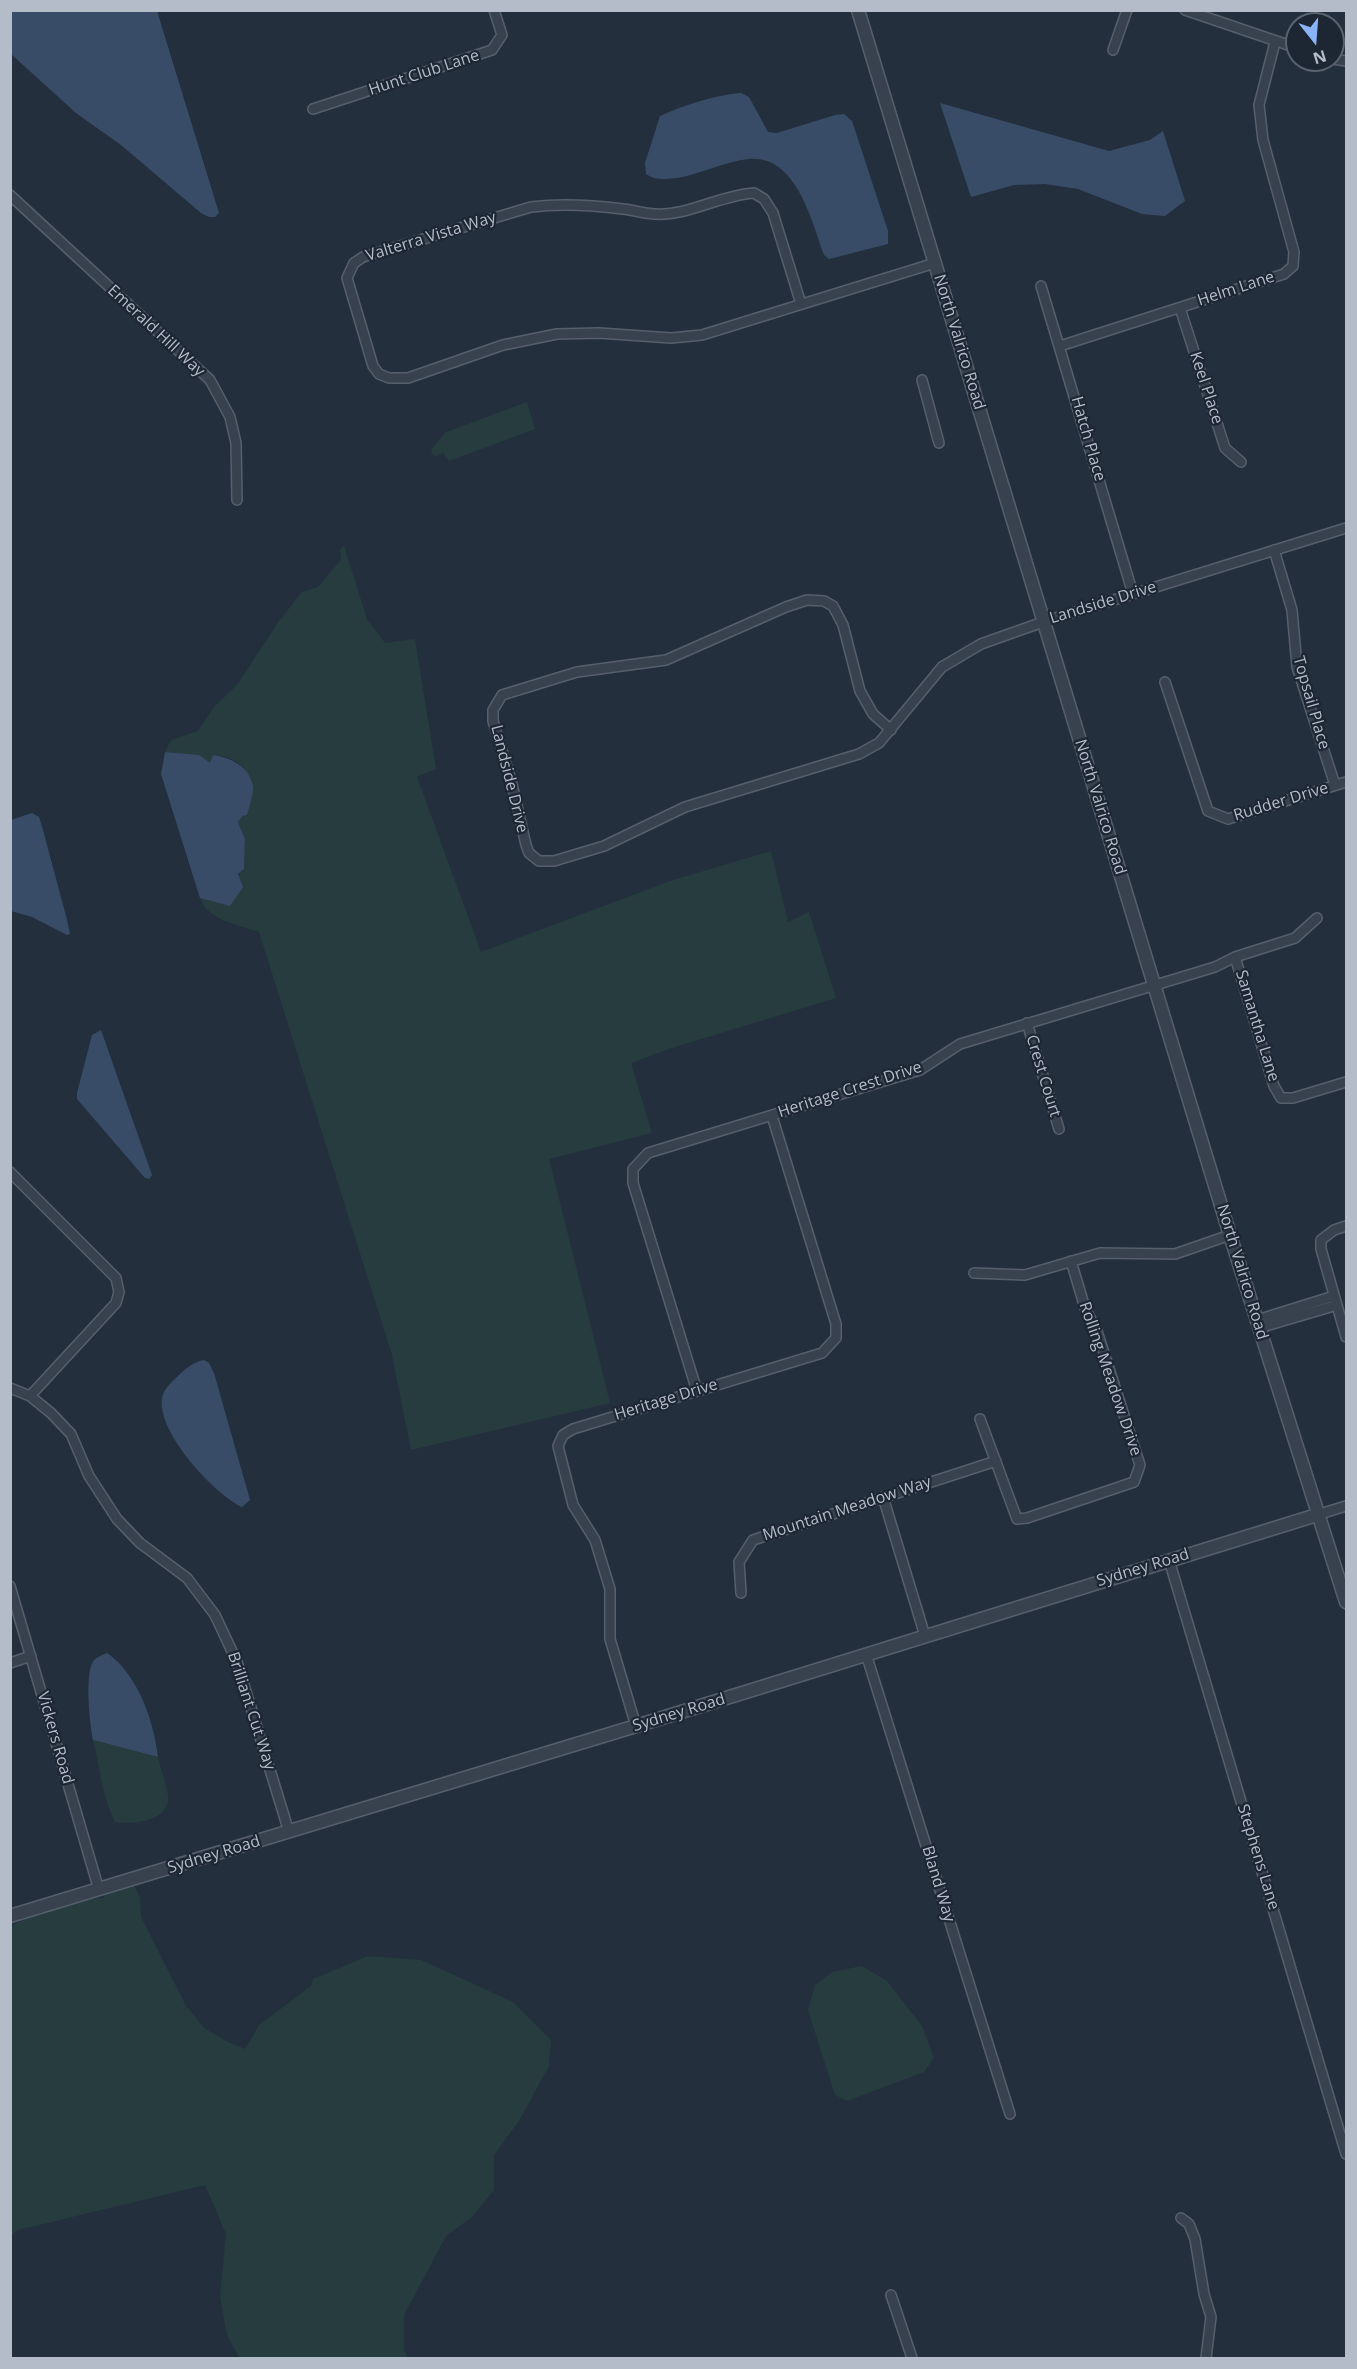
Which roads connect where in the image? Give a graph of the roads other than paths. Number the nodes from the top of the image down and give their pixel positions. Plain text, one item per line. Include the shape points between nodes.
1 (495, 10) edge
2 (858, 10) edge
3 (1127, 10) edge
4 (1185, 10) edge
5 (1275, 42) junction
6 (1285, 45) edge
7 (1113, 50) dead end
8 (313, 109) dead end
9 (10, 195) edge
10 (935, 263) junction
11 (1041, 285) dead end
12 (801, 304) junction
13 (1180, 308) junction
14 (1060, 346) junction
15 (922, 380) dead end
16 (939, 443) dead end
17 (1241, 462) dead end
18 (237, 500) dead end
19 (1347, 528) edge
20 (1274, 550) junction
21 (1133, 594) junction
22 (1042, 622) junction
23 (1165, 682) dead end
24 (891, 730) junction
25 (1347, 782) edge
26 (1335, 785) junction
27 (1317, 918) dead end
28 (1236, 957) junction
29 (1155, 986) junction
30 (1027, 1023) junction
31 (1347, 1082) edge
32 (772, 1116) junction
33 (1059, 1129) dead end
34 (10, 1172) edge
35 (1347, 1226) edge
36 (1230, 1235) junction
37 (1071, 1262) junction
38 (974, 1273) dead end
39 (1336, 1301) junction
40 (1258, 1324) junction
41 (1347, 1337) edge
42 (10, 1388) edge
43 (697, 1391) junction
44 (30, 1396) junction
45 (980, 1419) dead end
46 (996, 1461) junction
47 (883, 1497) junction
48 (1347, 1506) edge
49 (1320, 1514) junction
50 (1169, 1560) junction
51 (10, 1586) edge
52 (741, 1593) dead end
53 (1347, 1602) edge
54 (925, 1636) junction
55 (866, 1654) junction
56 (31, 1656) junction
57 (10, 1663) edge
58 (636, 1726) junction
59 (289, 1832) junction
60 (99, 1890) junction
61 (10, 1917) edge
62 (1010, 2114) dead end
63 (1347, 2154) edge
64 (1181, 2218) dead end
65 (891, 2295) dead end
66 (912, 2358) edge
67 (1206, 2358) edge

1 - 8 street, Hunt Club Lane via 502,35 492,50
2 - 10 street, North Valrico Road
3 - 7 street
4 - 5 street
5 - 6 street
5 - 13 street, Helm Lane via 1259,105 1263,140 1294,252 1293,266 1284,274
9 - 18 street, Emerald Hill Way via 210,380 230,417 236,443
10 - 12 street, Valterra Vista Way
10 - 22 street, North Valrico Road
11 - 14 street, Hatch Place
12 - 12 street, Valterra Vista Way via 702,335 671,338 557,334 503,345 408,378 388,378 374,366 347,278 354,263 363,257 531,207 591,205 656,214 687,211 754,193 764,199 773,213
13 - 14 street, Helm Lane
13 - 17 street, Keel Place via 1225,448
14 - 21 street, Hatch Place
15 - 16 street
19 - 20 street, Landside Drive
20 - 21 street, Landside Drive
20 - 26 street, Topsail Place via 1292,610 1297,667
21 - 22 street, Landside Drive
22 - 24 street, Landside Drive via 981,644 942,666
22 - 29 street, North Valrico Road
23 - 26 street, Rudder Drive via 1208,811 1228,819
24 - 24 street, Landside Drive via 879,743 859,754 685,807 604,846 554,861 539,861 526,845 493,710 502,695 577,672 666,660 786,607 807,600 824,600 833,606 843,625 860,691 873,714
25 - 26 street, Rudder Drive
27 - 28 street, Heritage Crest Drive via 1295,938
28 - 29 street, Heritage Crest Drive
28 - 31 street, Samantha Lane via 1274,1086 1281,1098
29 - 30 street, Heritage Crest Drive
29 - 36 street, North Valrico Road
30 - 32 street, Heritage Crest Drive via 960,1044 920,1070
30 - 33 street, Crest Court
32 - 43 street, Heritage Crest Drive via 648,1154 633,1169 633,1183
32 - 43 street, Heritage Drive via 836,1324 836,1338 822,1353
34 - 44 street via 116,1278 119,1292 116,1303
35 - 39 street via 1321,1240 1320,1249
36 - 37 street via 1175,1254 1100,1253
36 - 40 street, North Valrico Road
37 - 38 street via 1025,1275
37 - 46 street, Rolling Meadow Drive via 1140,1465 1134,1482 1017,1519
39 - 40 street
39 - 41 street
40 - 49 street, North Valrico Road
42 - 44 street, Brilliant Cut Way
43 - 58 street, Heritage Drive via 573,1429 558,1446 573,1505 595,1540 610,1589 610,1639
44 - 59 street, Brilliant Cut Way via 71,1434 89,1476 117,1519 140,1543 187,1578 215,1615 237,1662
45 - 46 street, Rolling Meadow Drive
46 - 47 street, Mountain Meadow Way
47 - 52 street, Mountain Meadow Way via 753,1540 739,1562
47 - 54 street
48 - 49 street, Sydney Road
49 - 50 street, Sydney Road
49 - 53 street, North Valrico Road
50 - 54 street, Sydney Road
50 - 63 street, Stephens Lane
51 - 56 street, Vickers Road
54 - 55 street, Sydney Road
55 - 58 street, Sydney Road
55 - 62 street, Bland Way
56 - 57 street
56 - 60 street, Vickers Road
58 - 59 street, Sydney Road
59 - 60 street, Sydney Road
60 - 61 street, Sydney Road
64 - 67 street via 1189,2224 1195,2239 1211,2317
65 - 66 street

